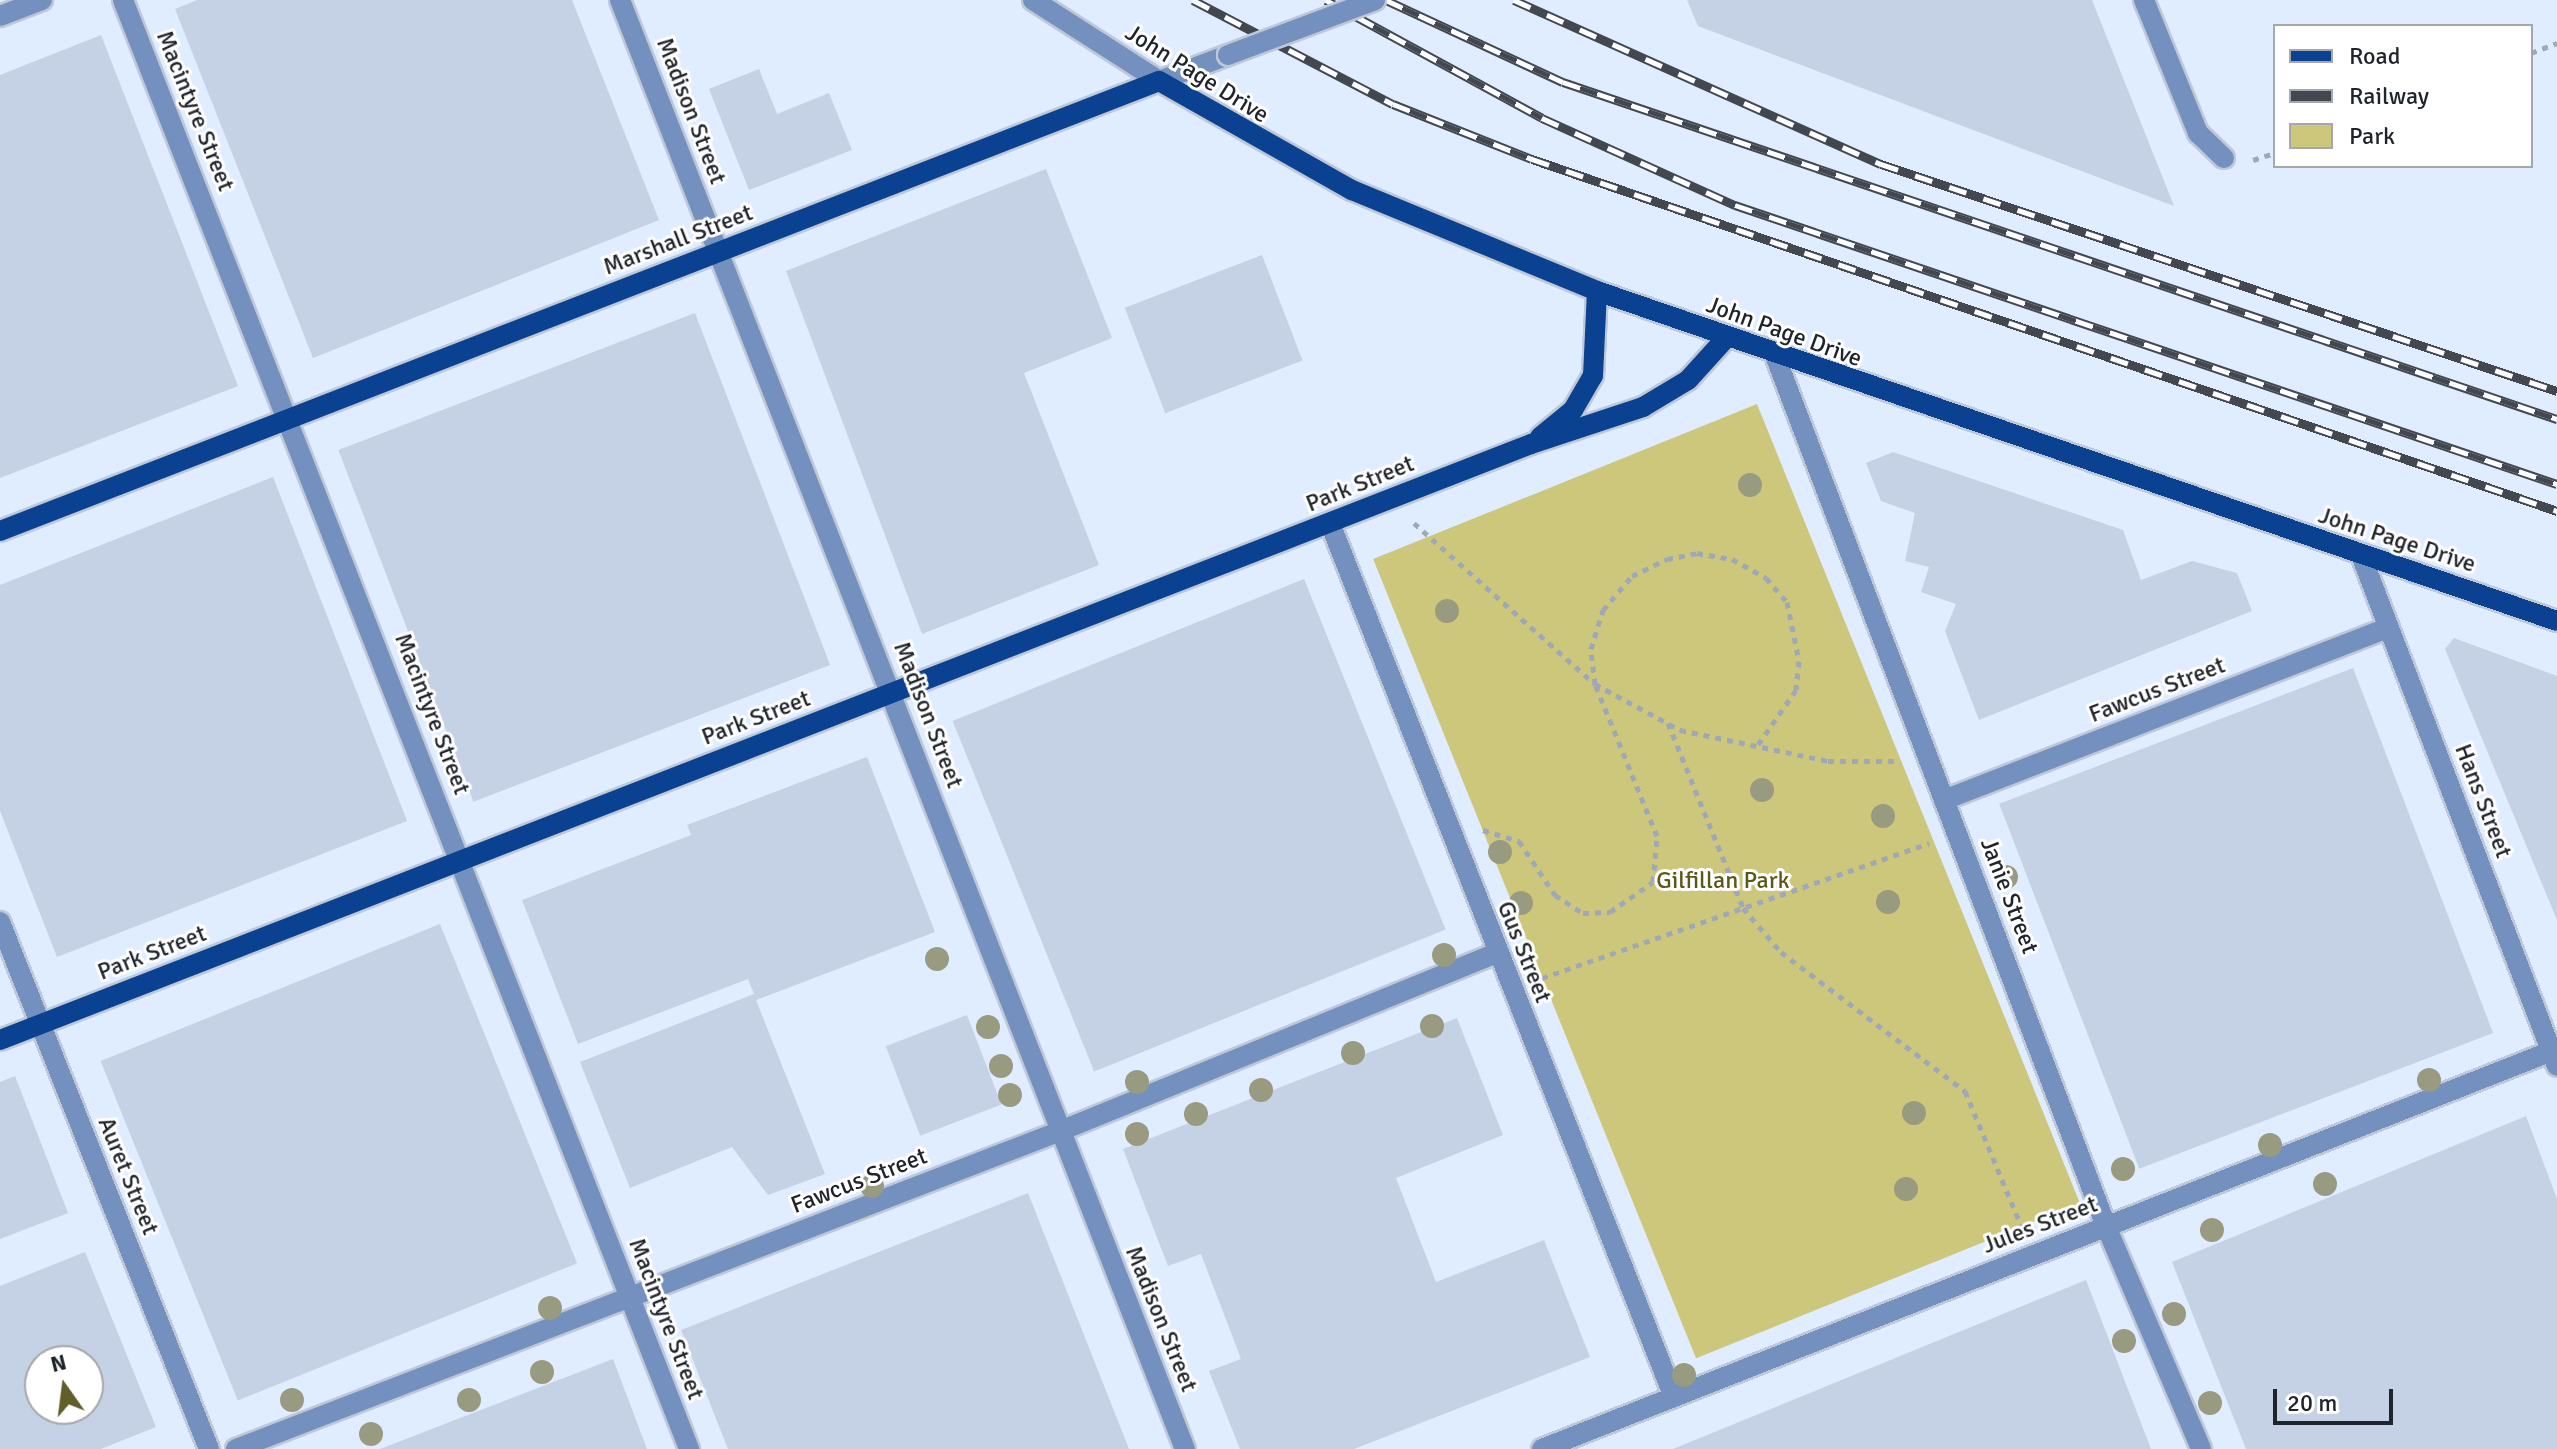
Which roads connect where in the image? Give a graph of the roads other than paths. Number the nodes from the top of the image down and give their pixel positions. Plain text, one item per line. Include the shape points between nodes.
1 (42, 0) edge
2 (123, 0) edge
3 (620, 0) edge
4 (1033, 0) edge
5 (1375, 0) edge
6 (2144, 0) edge
7 (0, 16) edge
8 (1159, 81) junction
9 (2224, 158) dead end
10 (718, 253) junction
11 (1597, 291) junction
12 (1725, 339) junction
13 (1776, 358) junction
14 (288, 418) junction
15 (1531, 444) junction
16 (1330, 523) junction
17 (0, 531) edge
18 (2361, 555) junction
19 (2557, 621) edge
20 (2389, 627) junction
21 (892, 693) junction
22 (1944, 800) junction
23 (462, 860) junction
24 (0, 922) edge
25 (1496, 953) junction
26 (40, 1025) junction
27 (0, 1040) edge
28 (2555, 1055) edge
29 (1058, 1132) junction
30 (2106, 1226) junction
31 (629, 1297) junction
32 (1674, 1397) junction
33 (209, 1449) edge
34 (236, 1449) edge
35 (689, 1449) edge
36 (1185, 1449) edge
37 (1542, 1449) edge
38 (2201, 1449) edge

1 - 7 street
2 - 14 street, Macintyre Street
3 - 10 street, Madison Street
4 - 8 street, John Page Drive
5 - 8 street, Marshall Street, bridge
6 - 9 street via 2198,133
8 - 10 main road, Marshall Street
8 - 11 main road, John Page Drive via 1352,190
10 - 14 main road, Marshall Street
10 - 21 street, Madison Street
11 - 12 main road, John Page Drive
11 - 15 main road, Park Street via 1593,376 1573,410
12 - 13 main road, John Page Drive
12 - 15 main road, Park Street via 1688,380 1643,407
13 - 18 main road, John Page Drive
13 - 22 street, Janie Street
14 - 17 main road, Marshall Street
14 - 23 street, Macintyre Street
15 - 16 main road, Park Street
16 - 21 main road, Park Street
16 - 25 street, Gus Street
18 - 19 main road, John Page Drive
18 - 20 street, Hans Street
20 - 22 street, Fawcus Street
20 - 28 street, Hans Street
21 - 23 main road, Park Street
21 - 29 street, Madison Street
22 - 30 street, Janie Street
23 - 26 main road, Park Street
23 - 31 street, Macintyre Street
24 - 26 street, Auret Street
25 - 29 street, Fawcus Street
25 - 32 street, Gus Street
26 - 27 main road, Park Street
26 - 33 street, Auret Street
28 - 30 street, Jules Street
29 - 31 street, Fawcus Street
29 - 36 street, Madison Street
30 - 32 street, Jules Street
30 - 38 street, Janie Street
31 - 34 street, Fawcus Street
31 - 35 street, Macintyre Street
32 - 37 street, Jules Street

